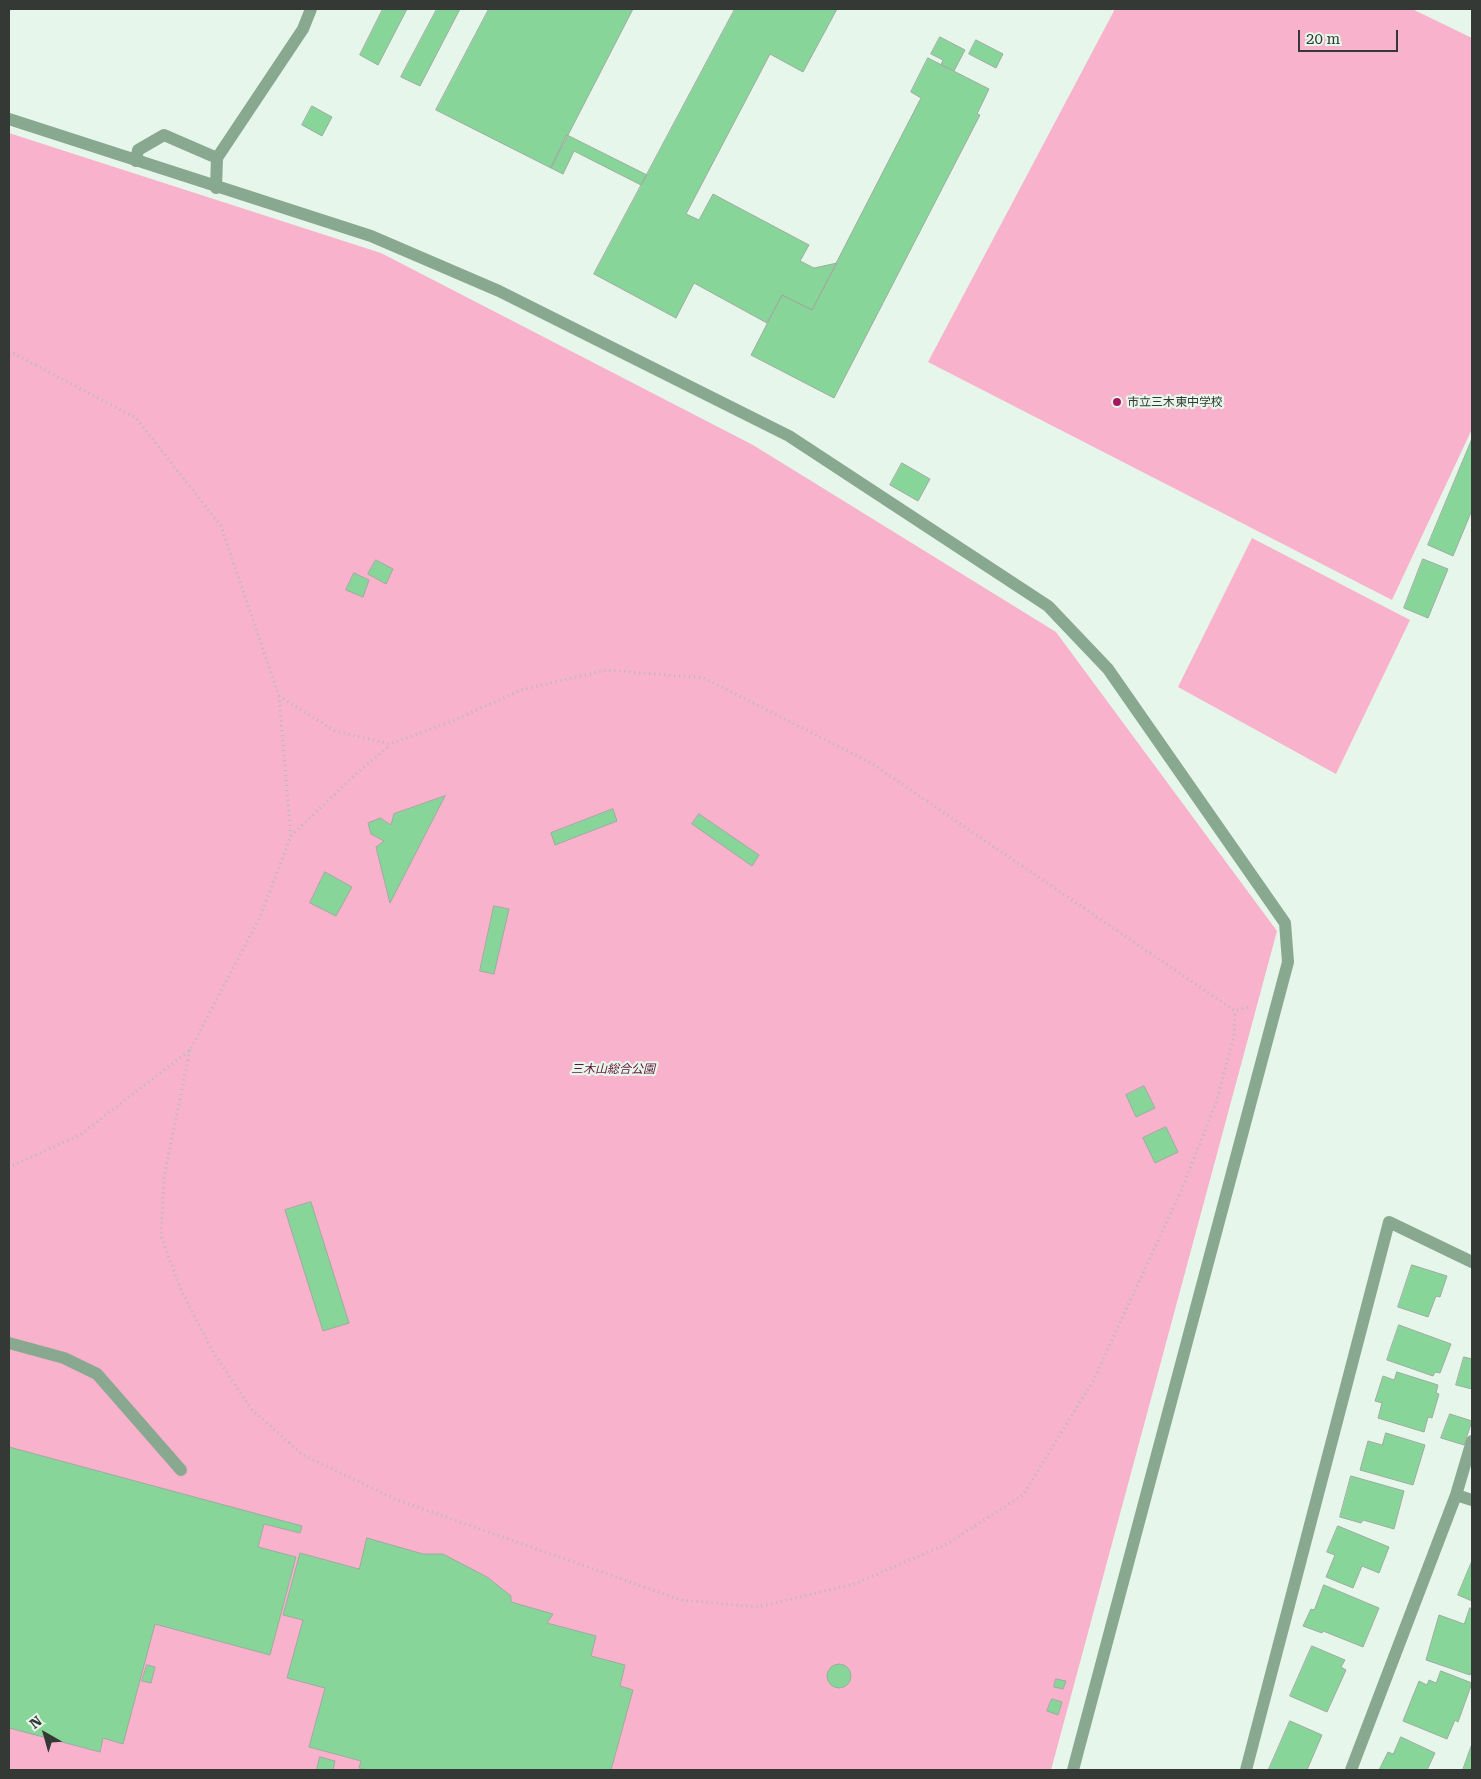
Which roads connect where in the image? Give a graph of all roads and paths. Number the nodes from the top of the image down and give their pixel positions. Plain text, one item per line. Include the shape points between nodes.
1 (311, 9) edge
2 (9, 119) edge
3 (217, 158) junction
4 (136, 162) junction
5 (216, 188) junction
6 (9, 351) edge
7 (279, 696) junction
8 (390, 744) junction
9 (291, 836) junction
10 (1278, 1000) junction
11 (1235, 1011) junction
12 (190, 1050) junction
13 (9, 1168) edge
14 (1472, 1262) edge
15 (9, 1343) edge
16 (1472, 1441) edge
17 (182, 1470) dead end
18 (1456, 1495) junction
19 (1472, 1500) edge
20 (1073, 1770) edge
21 (1246, 1770) edge
22 (1351, 1770) edge

1 - 3 street via 303,29
2 - 4 street
3 - 4 street via 164,135 138,150
3 - 5 street
4 - 5 street
5 - 10 street via 371,236 499,291 780,432 1048,606 1108,670 1285,923 1288,962
6 - 7 path via 136,418 221,526
7 - 8 path via 335,731
7 - 9 path
8 - 9 path
8 - 11 path via 450,722 521,690 606,670 704,678 870,763
9 - 12 path via 260,917
10 - 11 path
10 - 20 street
11 - 12 path via 1234,1036 1216,1103 1181,1191 1093,1381 1023,1495 945,1545 854,1584 758,1607 681,1600 395,1499 303,1455 252,1410 212,1352 181,1290 161,1236 164,1178
12 - 13 path via 80,1136
14 - 21 street via 1389,1222
15 - 17 street via 64,1358 97,1374
16 - 18 street
18 - 19 street
18 - 22 street

